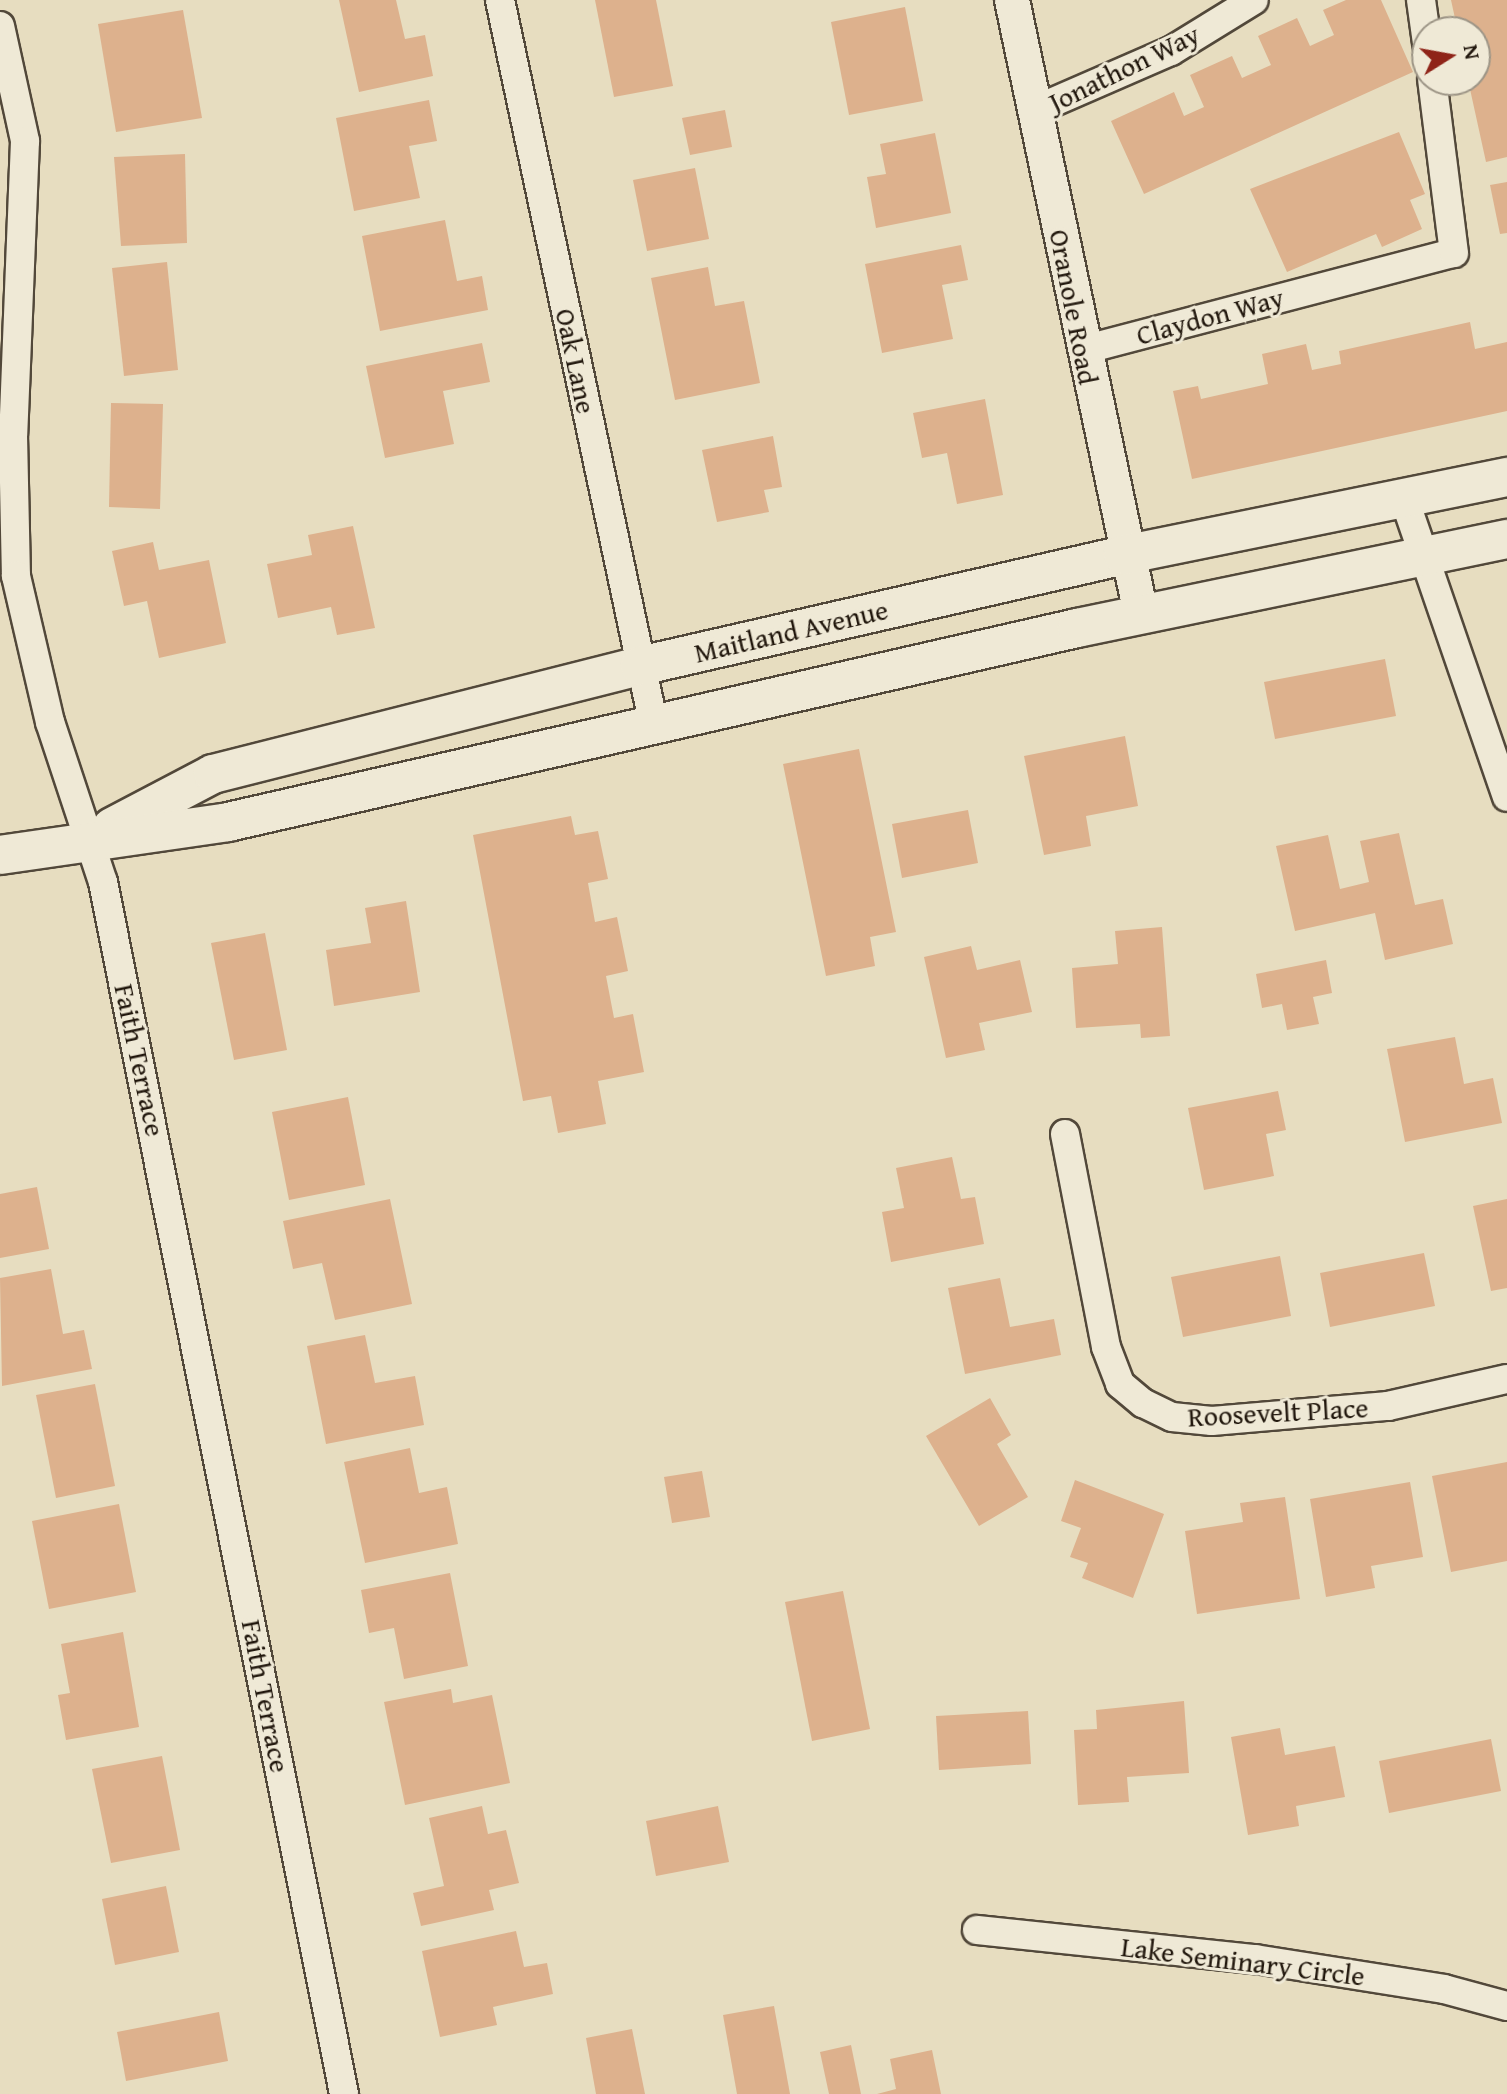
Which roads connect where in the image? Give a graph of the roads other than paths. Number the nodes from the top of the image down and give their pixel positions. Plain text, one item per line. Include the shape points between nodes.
1 (500, 0) edge
2 (1012, 0) edge
3 (1254, 0) edge
4 (0, 26) edge
5 (1434, 96) edge
6 (1035, 110) junction
7 (1083, 350) junction
8 (1507, 477) edge
9 (1404, 498) junction
10 (1507, 539) edge
11 (1123, 555) junction
12 (1424, 556) junction
13 (1141, 614) junction
14 (640, 666) junction
15 (653, 721) junction
16 (1507, 797) edge
17 (92, 837) junction
18 (0, 855) edge
19 (1065, 1134) dead end
20 (1507, 1379) edge
21 (977, 1930) dead end
22 (1507, 2006) edge
23 (344, 2094) edge

1 - 14 street, Oak Lane
2 - 6 street, Oranole Road
3 - 6 street, Jonathon Way via 1171,51
4 - 17 street, Faith Terrace via 25,141 13,435 16,576 50,722
5 - 7 street, Claydon Way via 1454,253
6 - 7 street, Oranole Road
7 - 11 street, Oranole Road
8 - 9 main road, Maitland Avenue
9 - 11 main road, Maitland Avenue
9 - 12 street
10 - 12 main road, Maitland Avenue
11 - 13 street, Oranole Road
11 - 14 main road, Maitland Avenue
12 - 13 main road, Maitland Avenue
12 - 16 street
13 - 15 main road, Maitland Avenue
14 - 15 street, Oak Lane
14 - 17 main road, Maitland Avenue via 213,774
15 - 17 main road, Maitland Avenue via 228,822
17 - 18 main road, Maitland Avenue
17 - 23 street, Faith Terrace
19 - 20 street, Roosevelt Place via 1106,1347 1120,1384 1143,1403 1172,1417 1212,1421 1388,1406
21 - 22 street, Lake Seminary Circle via 1255,1959 1444,1989

